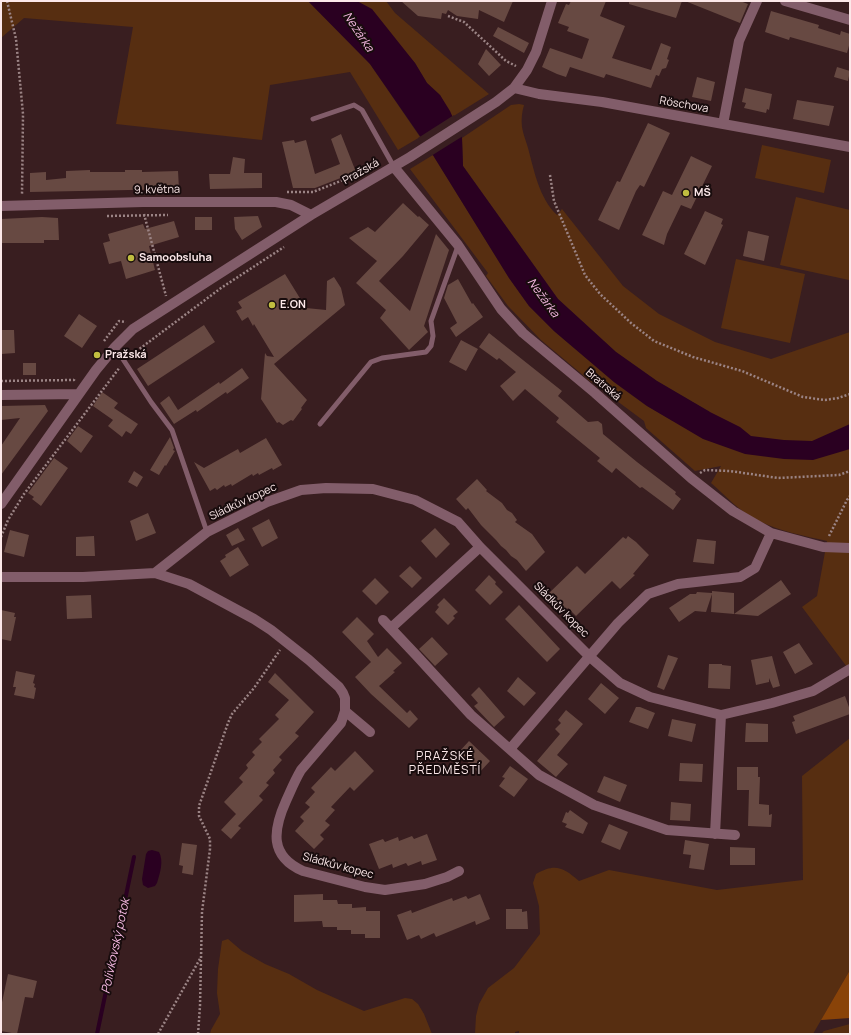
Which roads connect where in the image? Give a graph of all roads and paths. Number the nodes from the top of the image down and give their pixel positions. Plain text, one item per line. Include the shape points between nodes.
1 (7, 1) edge
2 (552, 1) edge
3 (757, 1) edge
4 (785, 1) edge
5 (448, 16) dead end
6 (850, 20) edge
7 (518, 66) dead end
8 (514, 88) junction
9 (313, 118) dead end
10 (723, 124) junction
11 (850, 147) edge
12 (397, 165) junction
13 (355, 175) dead end
14 (550, 175) dead end
15 (285, 192) dead end
16 (1, 206) edge
17 (22, 206) junction
18 (144, 215) dead end
19 (311, 215) junction
20 (458, 245) junction
21 (165, 294) junction
22 (209, 298) dead end
23 (159, 299) dead end
24 (168, 306) junction
25 (126, 322) dead end
26 (101, 345) dead end
27 (115, 347) junction
28 (125, 361) junction
29 (78, 374) dead end
30 (1, 381) edge
31 (78, 394) junction
32 (850, 394) edge
33 (1, 395) edge
34 (320, 424) dead end
35 (850, 471) edge
36 (691, 478) junction
37 (850, 496) edge
38 (1, 504) edge
39 (207, 532) junction
40 (771, 533) junction
41 (1, 536) edge
42 (480, 547) junction
43 (823, 547) junction
44 (850, 548) edge
45 (155, 573) junction
46 (1, 577) edge
47 (383, 620) dead end
48 (391, 628) junction
49 (286, 642) junction
50 (590, 657) junction
51 (850, 669) edge
52 (345, 711) junction
53 (721, 714) junction
54 (370, 732) dead end
55 (510, 750) junction
56 (715, 834) junction
57 (735, 835) dead end
58 (460, 871) dead end
59 (201, 957) junction
60 (158, 1034) edge
61 (198, 1034) edge

1 - 17 path via 16,39 23,114
2 - 8 street via 536,52
3 - 10 street via 739,41
4 - 6 street
5 - 7 path via 464,22 506,61
8 - 10 street, Röschova
8 - 12 street, Pražská
9 - 12 lane via 354,105 362,110
10 - 11 street, Röschova
12 - 19 street, Pražská
12 - 20 street, Bratrská
13 - 15 path via 313,192
14 - 32 path via 554,201 585,275 600,294 654,341 693,357 742,371 803,396 825,400
16 - 17 street, 9. května
17 - 19 street, 9. května via 143,202 276,202 291,205
18 - 21 path
19 - 24 street, Pražská
20 - 34 lane via 431,321 431,346 426,352 371,362
20 - 36 street, Bratrská via 502,309 523,333
21 - 23 path
21 - 24 path
22 - 28 path
24 - 27 street, Pražská via 134,329
25 - 26 path via 119,321
27 - 28 lane
27 - 31 street, Pražská
28 - 39 lane via 172,430
28 - 41 path via 24,494
29 - 30 path via 74,380
31 - 33 street
31 - 38 street, Pražská
35 - 36 path via 839,475 778,478 705,470
36 - 40 street, Bratrská via 733,511
37 - 43 path
39 - 42 street, Sládkův kopec via 267,502 301,490 373,490 415,500 458,522
39 - 45 street, Sládkův kopec
40 - 43 street, Bratrská
40 - 50 street, Sládkův kopec via 755,568 740,577 678,584 648,594 618,623
42 - 48 street
42 - 50 street, Sládkův kopec
43 - 44 street, Bratrská
45 - 46 street via 82,577
45 - 49 street via 189,584 235,608
47 - 48 street
48 - 55 street via 471,715
49 - 52 street via 339,688 345,698
49 - 59 path via 232,714 199,806 199,816 210,839 202,912
50 - 53 street, Sládkův kopec via 620,683 650,698
50 - 55 street, Sládkův kopec
51 - 53 street, Sládkův kopec via 813,691
52 - 54 street
52 - 58 street, Sládkův kopec via 341,723 301,770 281,811 276,834 283,857 303,871 375,889 416,886
53 - 56 street
55 - 56 street via 538,775 594,806 667,830
56 - 57 street
59 - 60 path
59 - 61 path

